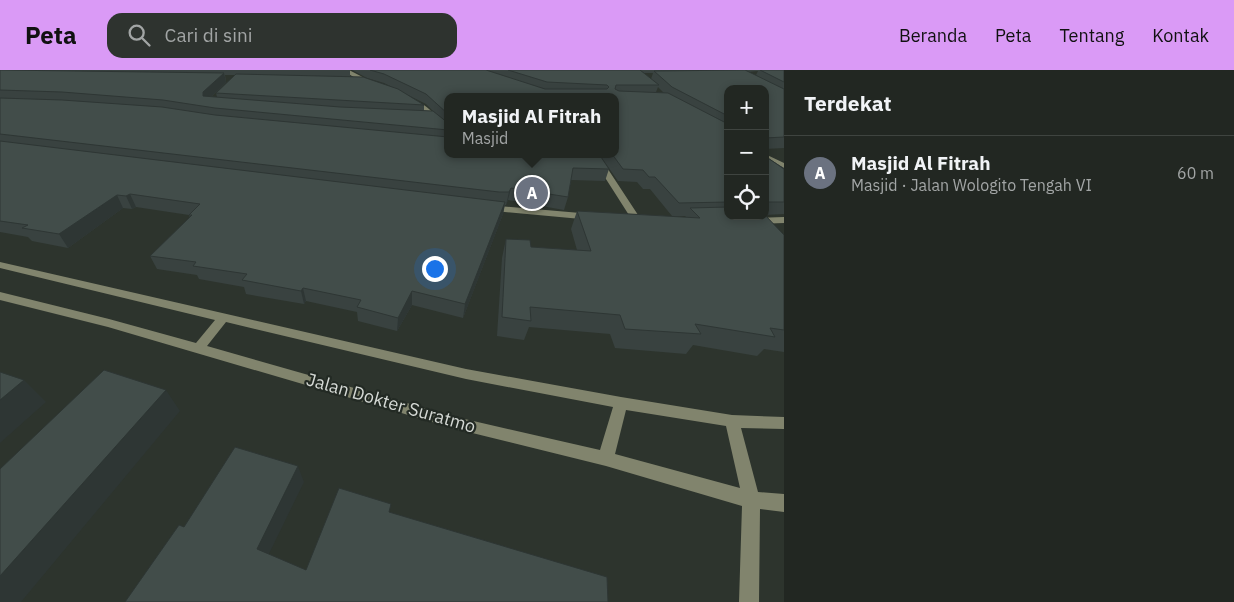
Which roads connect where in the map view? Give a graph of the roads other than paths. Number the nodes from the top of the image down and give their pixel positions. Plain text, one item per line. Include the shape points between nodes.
1 (345, 70) edge
2 (354, 81) edge
3 (364, 81) junction
4 (381, 86) edge
5 (402, 96) edge
6 (426, 117) edge
7 (434, 118) junction
8 (444, 127) edge
9 (597, 158) edge
10 (769, 158) edge
11 (784, 166) edge
12 (478, 207) edge
13 (600, 218) edge
14 (628, 220) edge
15 (784, 220) edge
16 (744, 221) edge
17 (0, 265) edge
18 (0, 296) edge
19 (224, 317) junction
20 (198, 349) junction
21 (621, 403) junction
22 (732, 421) junction
23 (784, 423) edge
24 (606, 459) junction
25 (751, 500) junction
26 (784, 503) edge
27 (749, 602) edge

1 - 3 street
2 - 3 street
3 - 4 street
5 - 7 street via 423,107
6 - 7 street
7 - 8 street
9 - 14 street via 642,221
10 - 11 street
12 - 13 street
15 - 16 street
17 - 19 street
18 - 20 street, Jalan Dokter Suratmo
19 - 20 street
19 - 21 street via 466,374
20 - 24 street, Jalan Dokter Suratmo via 456,423
21 - 22 street
21 - 24 street
22 - 23 street
22 - 25 street
24 - 25 street, Jalan Dokter Suratmo
25 - 26 street, Jalan Dokter Suratmo
25 - 27 street

